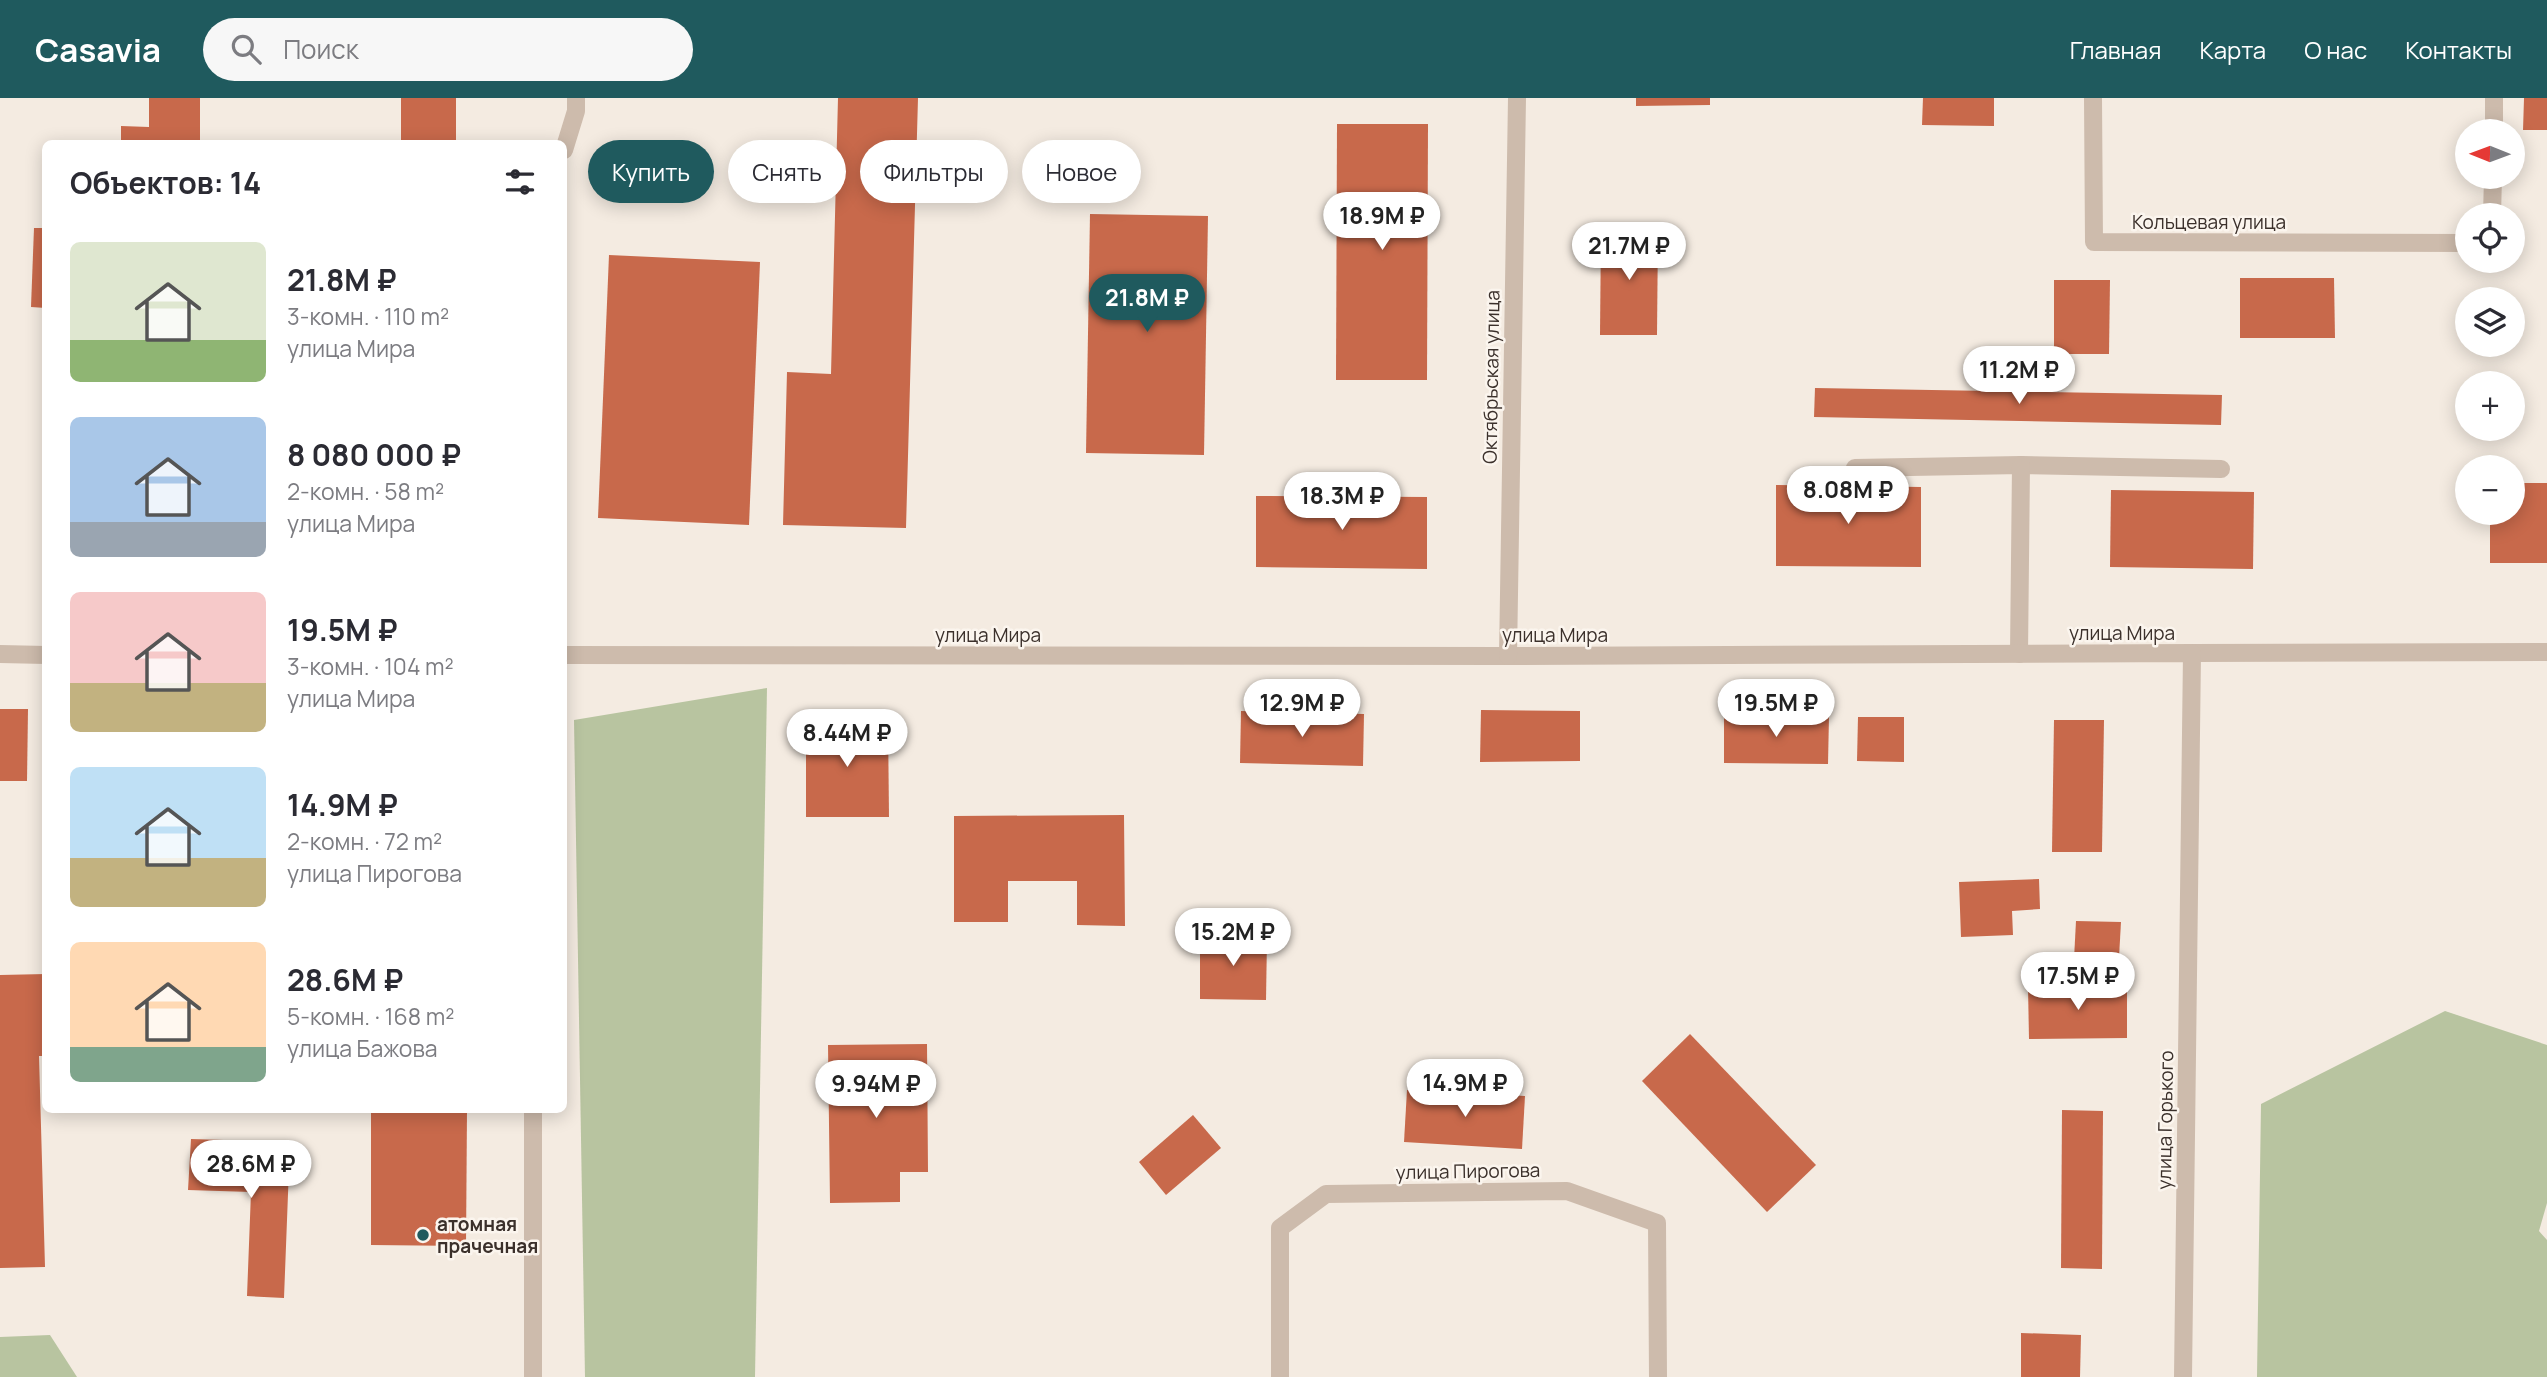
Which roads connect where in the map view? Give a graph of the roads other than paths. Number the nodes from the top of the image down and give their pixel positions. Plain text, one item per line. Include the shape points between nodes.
1 (576, 98) edge
2 (1517, 98) edge
3 (2094, 98) edge
4 (2494, 98) edge
5 (2494, 119) edge
6 (567, 140) edge
7 (2455, 243) edge
8 (2021, 465) junction
9 (1855, 468) dead end
10 (2221, 469) dead end
11 (2192, 653) junction
12 (2547, 653) edge
13 (0, 654) edge
14 (42, 654) edge
15 (2019, 654) junction
16 (567, 655) edge
17 (1508, 656) junction
18 (533, 1113) edge
19 (533, 1377) edge
20 (1280, 1377) edge
21 (1658, 1377) edge
22 (2183, 1377) edge

1 - 6 street
2 - 17 street, Октябрьская улица
3 - 7 street, Кольцевая улица via 2094,242
4 - 5 street
8 - 9 street
8 - 10 street
8 - 15 street
11 - 12 street, улица Мира
11 - 15 street, улица Мира
11 - 22 street, улица Горького
13 - 14 street
15 - 17 street, улица Мира
16 - 17 street, улица Мира
18 - 19 street
20 - 21 street, улица Пирогова via 1280,1228 1326,1194 1567,1191 1657,1223

